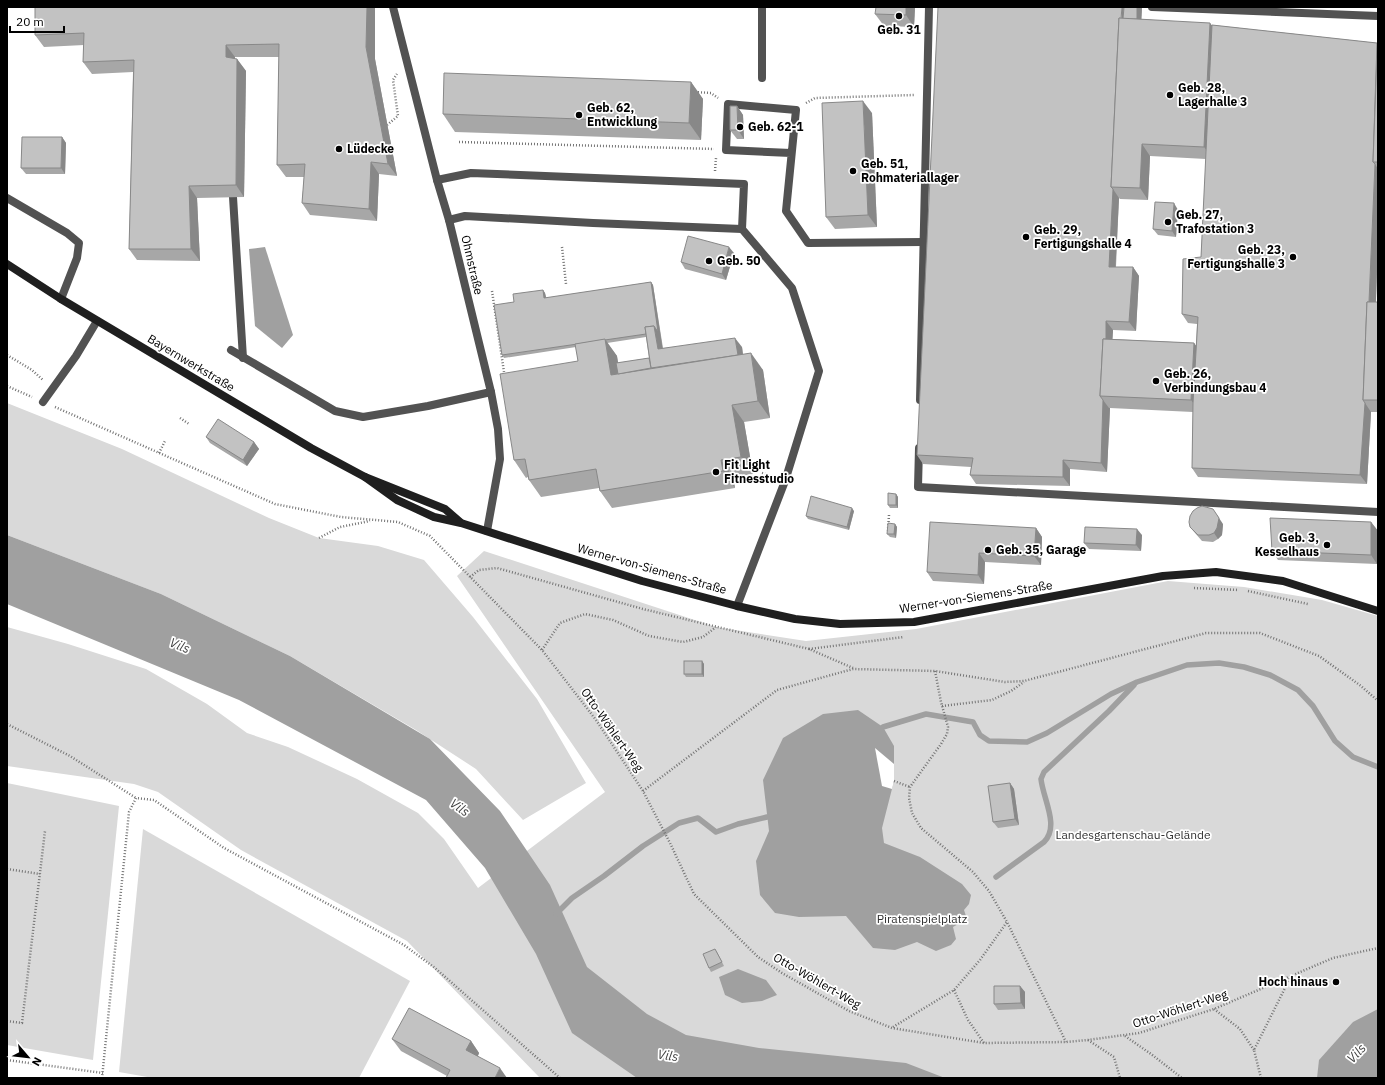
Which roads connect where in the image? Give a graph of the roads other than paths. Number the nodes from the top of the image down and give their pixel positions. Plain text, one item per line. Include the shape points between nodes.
1 (392, 7) edge
2 (762, 7) edge
3 (929, 7) edge
4 (1152, 7) edge
5 (1352, 11) edge
6 (1378, 16) edge
7 (762, 78) dead end
8 (791, 153) junction
9 (437, 180) junction
10 (233, 197) edge
11 (7, 198) edge
12 (449, 220) junction
13 (742, 229) junction
14 (923, 242) junction
15 (7, 264) edge
16 (61, 299) junction
17 (97, 321) junction
18 (231, 350) dead end
19 (243, 358) junction
20 (491, 392) junction
21 (43, 402) road end
22 (920, 408) edge
23 (919, 440) edge
24 (365, 477) junction
25 (1378, 512) edge
26 (461, 522) junction
27 (487, 531) junction
28 (737, 606) junction
29 (1378, 611) edge

1 - 9 street, Ohmstraße
2 - 7 street
3 - 14 street
4 - 5 street
5 - 6 street
8 - 8 street via 796,110 728,104 726,150
8 - 14 street via 786,211 808,243
9 - 12 street, Ohmstraße
9 - 13 street via 471,173 744,184
10 - 19 street
11 - 16 street via 67,233 78,243 77,258
12 - 13 street via 465,216
12 - 20 street, Ohmstraße
13 - 28 street via 792,288 819,371 785,481
14 - 22 street
15 - 16 street, Bayernwerkstraße
16 - 17 street, Bayernwerkstraße
17 - 21 street
17 - 24 street, Bayernwerkstraße via 311,448
18 - 19 street
19 - 20 street via 335,411 364,417
20 - 27 street, Ohmstraße via 498,429 500,459
23 - 25 street via 918,487
24 - 26 street, Bayernwerkstraße via 440,506
24 - 26 street, Bayernwerkstraße via 397,500 434,517
26 - 27 street, Bayernwerkstraße
27 - 28 street, Werner-von-Siemens-Straße via 642,580
28 - 29 street, Werner-von-Siemens-Straße via 795,619 840,624 914,622 1163,576 1216,572 1283,581

